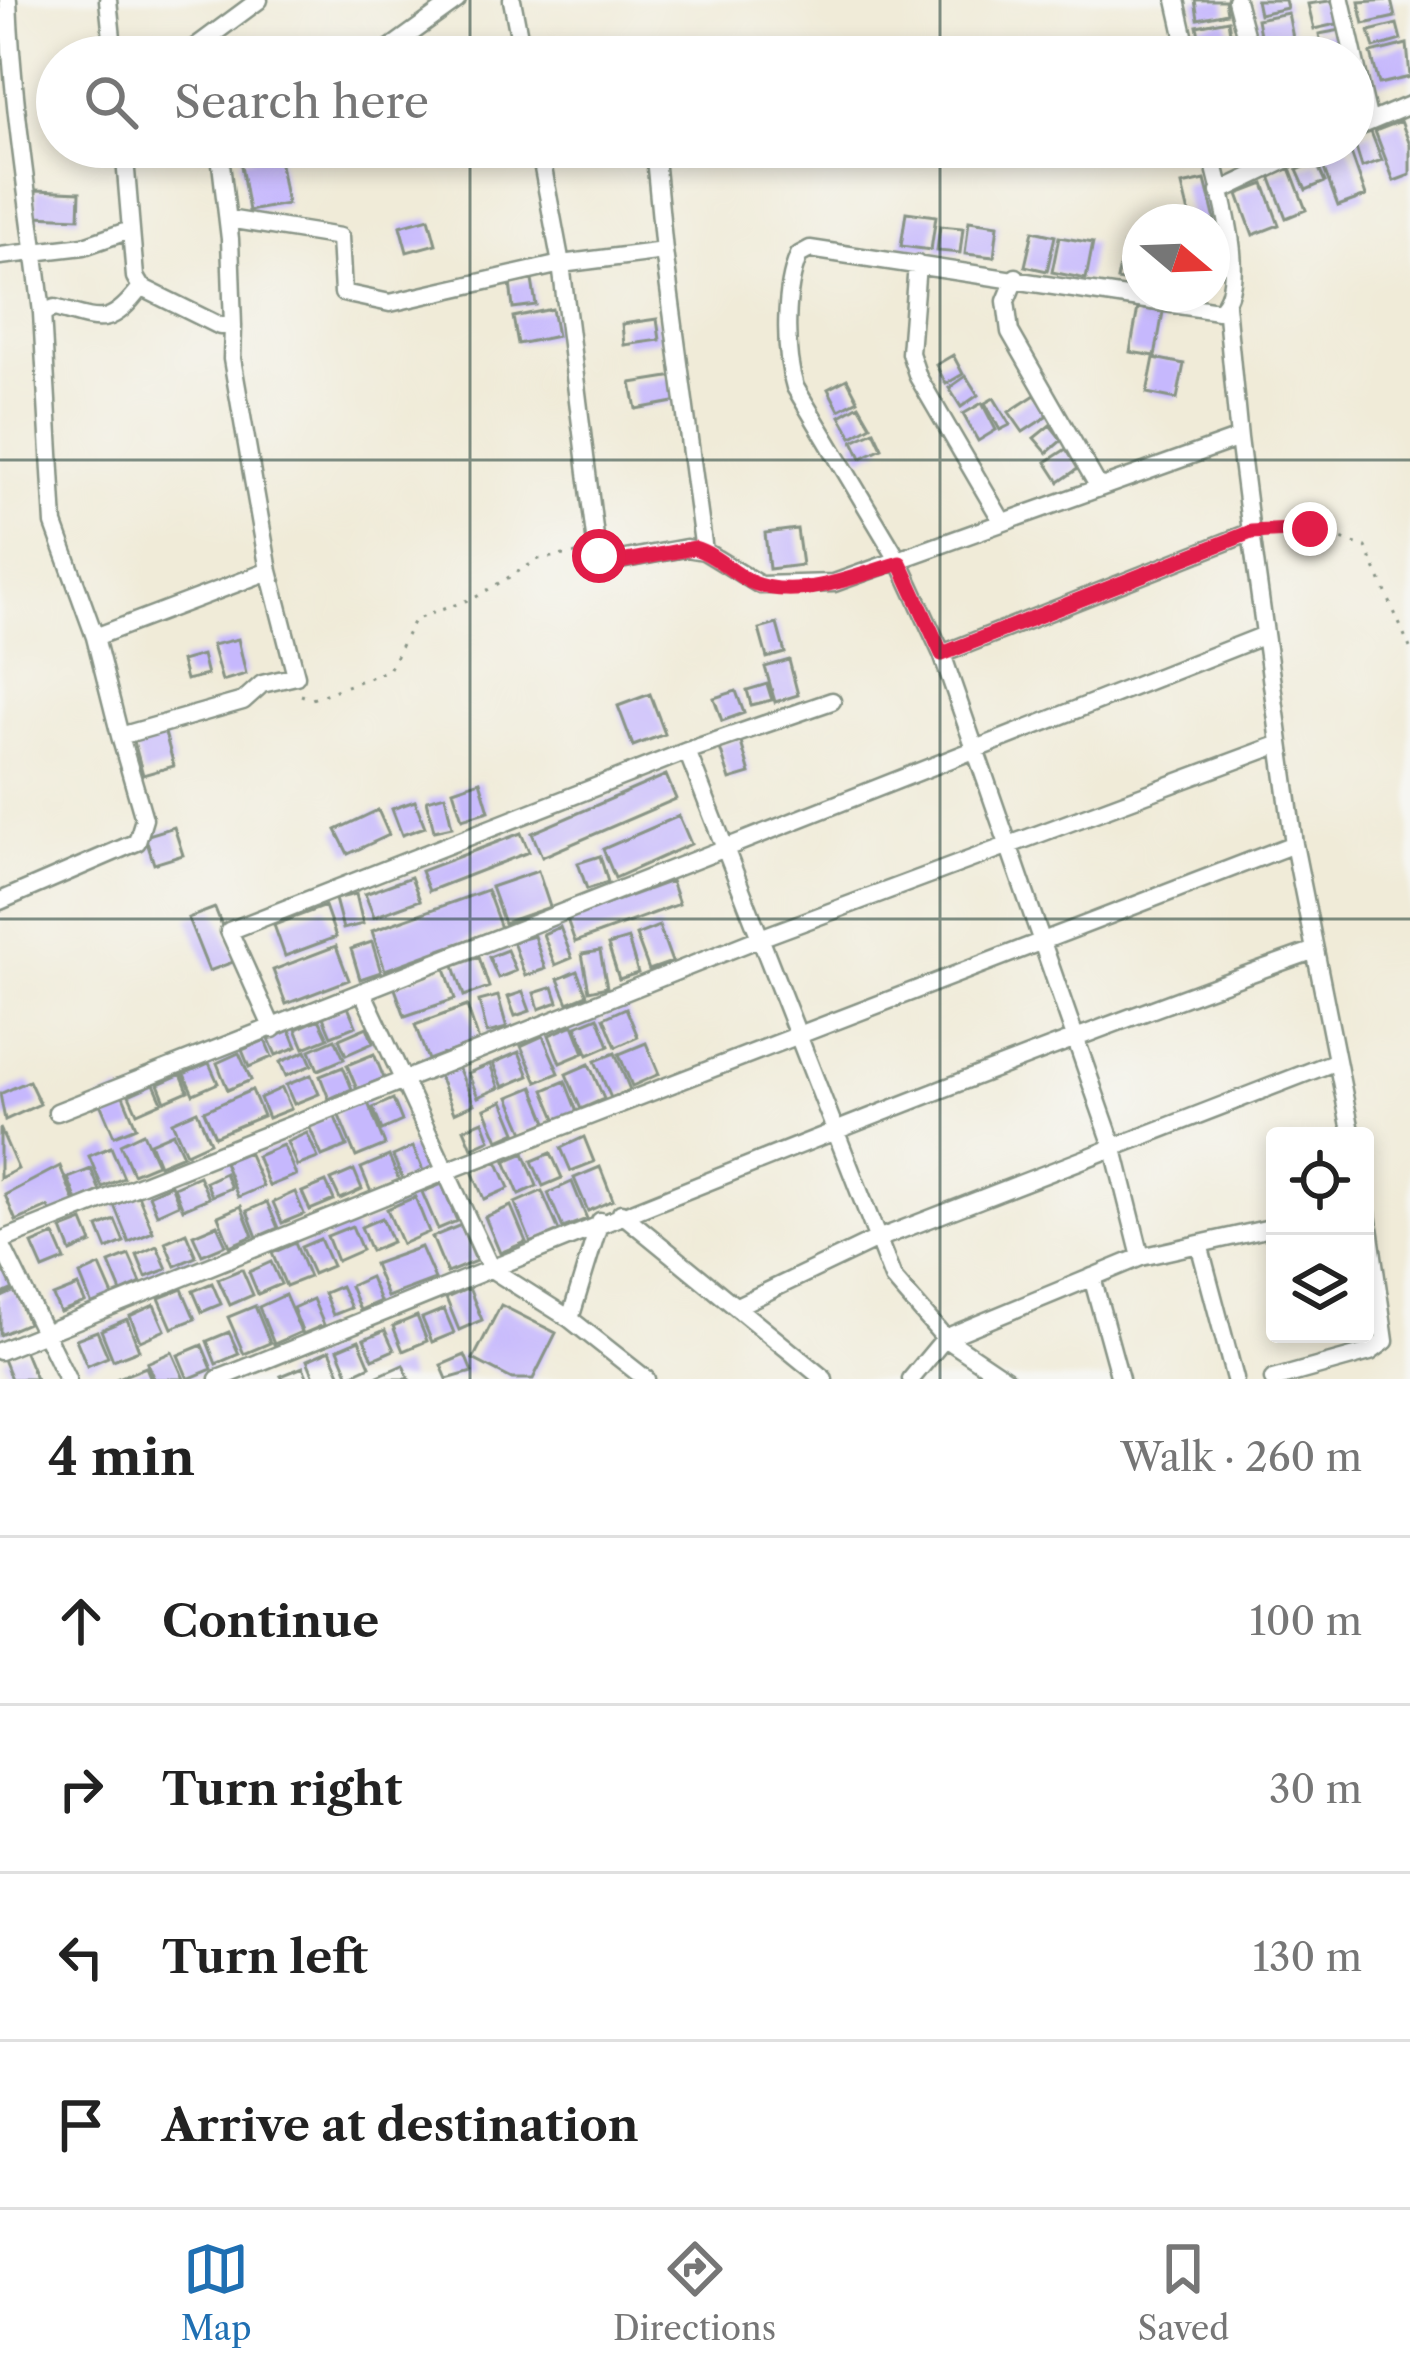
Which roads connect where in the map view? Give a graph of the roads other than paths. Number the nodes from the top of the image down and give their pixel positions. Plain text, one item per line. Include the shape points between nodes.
1 (8, 0) edge
2 (108, 0) edge
3 (259, 0) edge
4 (457, 0) edge
5 (512, 0) edge
6 (1176, 0) edge
7 (1237, 0) edge
8 (1341, 0) edge
9 (112, 36) edge
10 (221, 36) edge
11 (407, 36) edge
12 (519, 36) edge
13 (1184, 36) edge
14 (1246, 36) edge
15 (1347, 36) edge
16 (1410, 105) edge
17 (1374, 120) edge
18 (126, 168) edge
19 (222, 168) edge
20 (543, 168) edge
21 (656, 168) edge
22 (1214, 168) edge
23 (1256, 168) edge
24 (1219, 192) junction
25 (1222, 204) edge
26 (228, 219) junction
27 (130, 230) junction
28 (1230, 243) edge
29 (664, 251) junction
30 (35, 254) junction
31 (0, 256) edge
32 (561, 264) junction
33 (916, 264) junction
34 (1016, 277) junction
35 (141, 287) junction
36 (1230, 287) edge
37 (1122, 296) edge
38 (1227, 312) edge
39 (42, 313) junction
40 (233, 326) junction
41 (1239, 437) junction
42 (1097, 484) junction
43 (1002, 521) junction
44 (1251, 532) junction
45 (704, 551) junction
46 (900, 563) junction
47 (268, 571) junction
48 (1265, 634) junction
49 (95, 638) junction
50 (942, 654) junction
51 (832, 701) dead end
52 (120, 736) junction
53 (1280, 744) junction
54 (687, 751) junction
55 (973, 751) junction
56 (1294, 844) junction
57 (724, 847) junction
58 (1010, 848) junction
59 (0, 902) edge
60 (760, 938) junction
61 (1042, 939) junction
62 (1315, 950) junction
63 (363, 993) junction
64 (273, 1029) junction
65 (797, 1035) junction
66 (1072, 1036) junction
67 (1337, 1061) junction
68 (402, 1077) junction
69 (57, 1112) dead end
70 (1350, 1127) edge
71 (839, 1128) junction
72 (1114, 1149) junction
73 (444, 1172) junction
74 (621, 1213) junction
75 (600, 1221) junction
76 (1266, 1229) edge
77 (1370, 1235) edge
78 (875, 1240) junction
79 (0, 1241) edge
80 (1199, 1244) junction
81 (1142, 1257) junction
82 (491, 1270) junction
83 (1092, 1277) junction
84 (737, 1306) junction
85 (570, 1319) junction
86 (47, 1332) junction
87 (946, 1338) junction
88 (0, 1351) edge
89 (67, 1379) edge
90 (218, 1379) edge
91 (646, 1379) edge
92 (824, 1379) edge
93 (911, 1379) edge
94 (1006, 1379) edge
95 (1120, 1379) edge
96 (1235, 1379) edge
97 (1273, 1379) edge

1 - 30 street via 12,98
2 - 9 street
3 - 10 street
4 - 11 street
5 - 12 street
6 - 13 street
7 - 14 street
8 - 15 street
16 - 17 street
18 - 27 street
19 - 26 street
20 - 32 street
21 - 29 street
22 - 24 street
23 - 24 street
24 - 25 street
26 - 32 street via 340,237 343,293 356,300 390,302
26 - 40 street
27 - 30 street
27 - 35 street
28 - 36 street
29 - 32 street
29 - 45 street
30 - 31 street
30 - 39 street
32 - 45 street via 597,554 615,563 676,548
33 - 34 street
33 - 43 street via 910,353 918,377
33 - 46 street via 809,249 793,274 795,387
34 - 37 street
34 - 42 street via 1006,301 1010,332
35 - 39 street via 92,322 55,308
35 - 40 street
38 - 41 street
39 - 49 street via 54,524
40 - 47 street
41 - 42 street
41 - 44 street
42 - 43 street
43 - 46 street
44 - 48 street
44 - 50 street
45 - 46 street via 775,589 834,583
46 - 50 street
47 - 49 street
47 - 52 street via 296,676 262,684 243,701
48 - 53 street
48 - 55 street
49 - 52 street
50 - 55 street
51 - 54 street
52 - 59 street via 144,818 137,842
53 - 56 street
53 - 58 street
54 - 57 street
54 - 64 street via 229,931
55 - 57 street
55 - 58 street
56 - 61 street
56 - 62 street
57 - 60 street
57 - 63 street
58 - 60 street
58 - 61 street
60 - 65 street
60 - 68 street
61 - 65 street
61 - 66 street
62 - 66 street
62 - 67 street
63 - 64 street
63 - 68 street
64 - 69 street
65 - 71 street
65 - 73 street
66 - 71 street
66 - 72 street
67 - 70 street
67 - 72 street
68 - 73 street
68 - 79 street
71 - 74 street
71 - 78 street
72 - 78 street
72 - 81 street
73 - 82 street
73 - 86 street
74 - 75 street
74 - 84 street
75 - 82 street
75 - 85 street
76 - 80 street
77 - 97 street via 1385,1341
78 - 84 street
78 - 87 street via 905,1297
79 - 86 street
80 - 81 street
80 - 96 street
81 - 83 street
82 - 85 street
82 - 90 street
83 - 87 street
83 - 95 street
84 - 92 street
85 - 91 street
86 - 88 street
86 - 89 street
87 - 93 street
87 - 94 street

